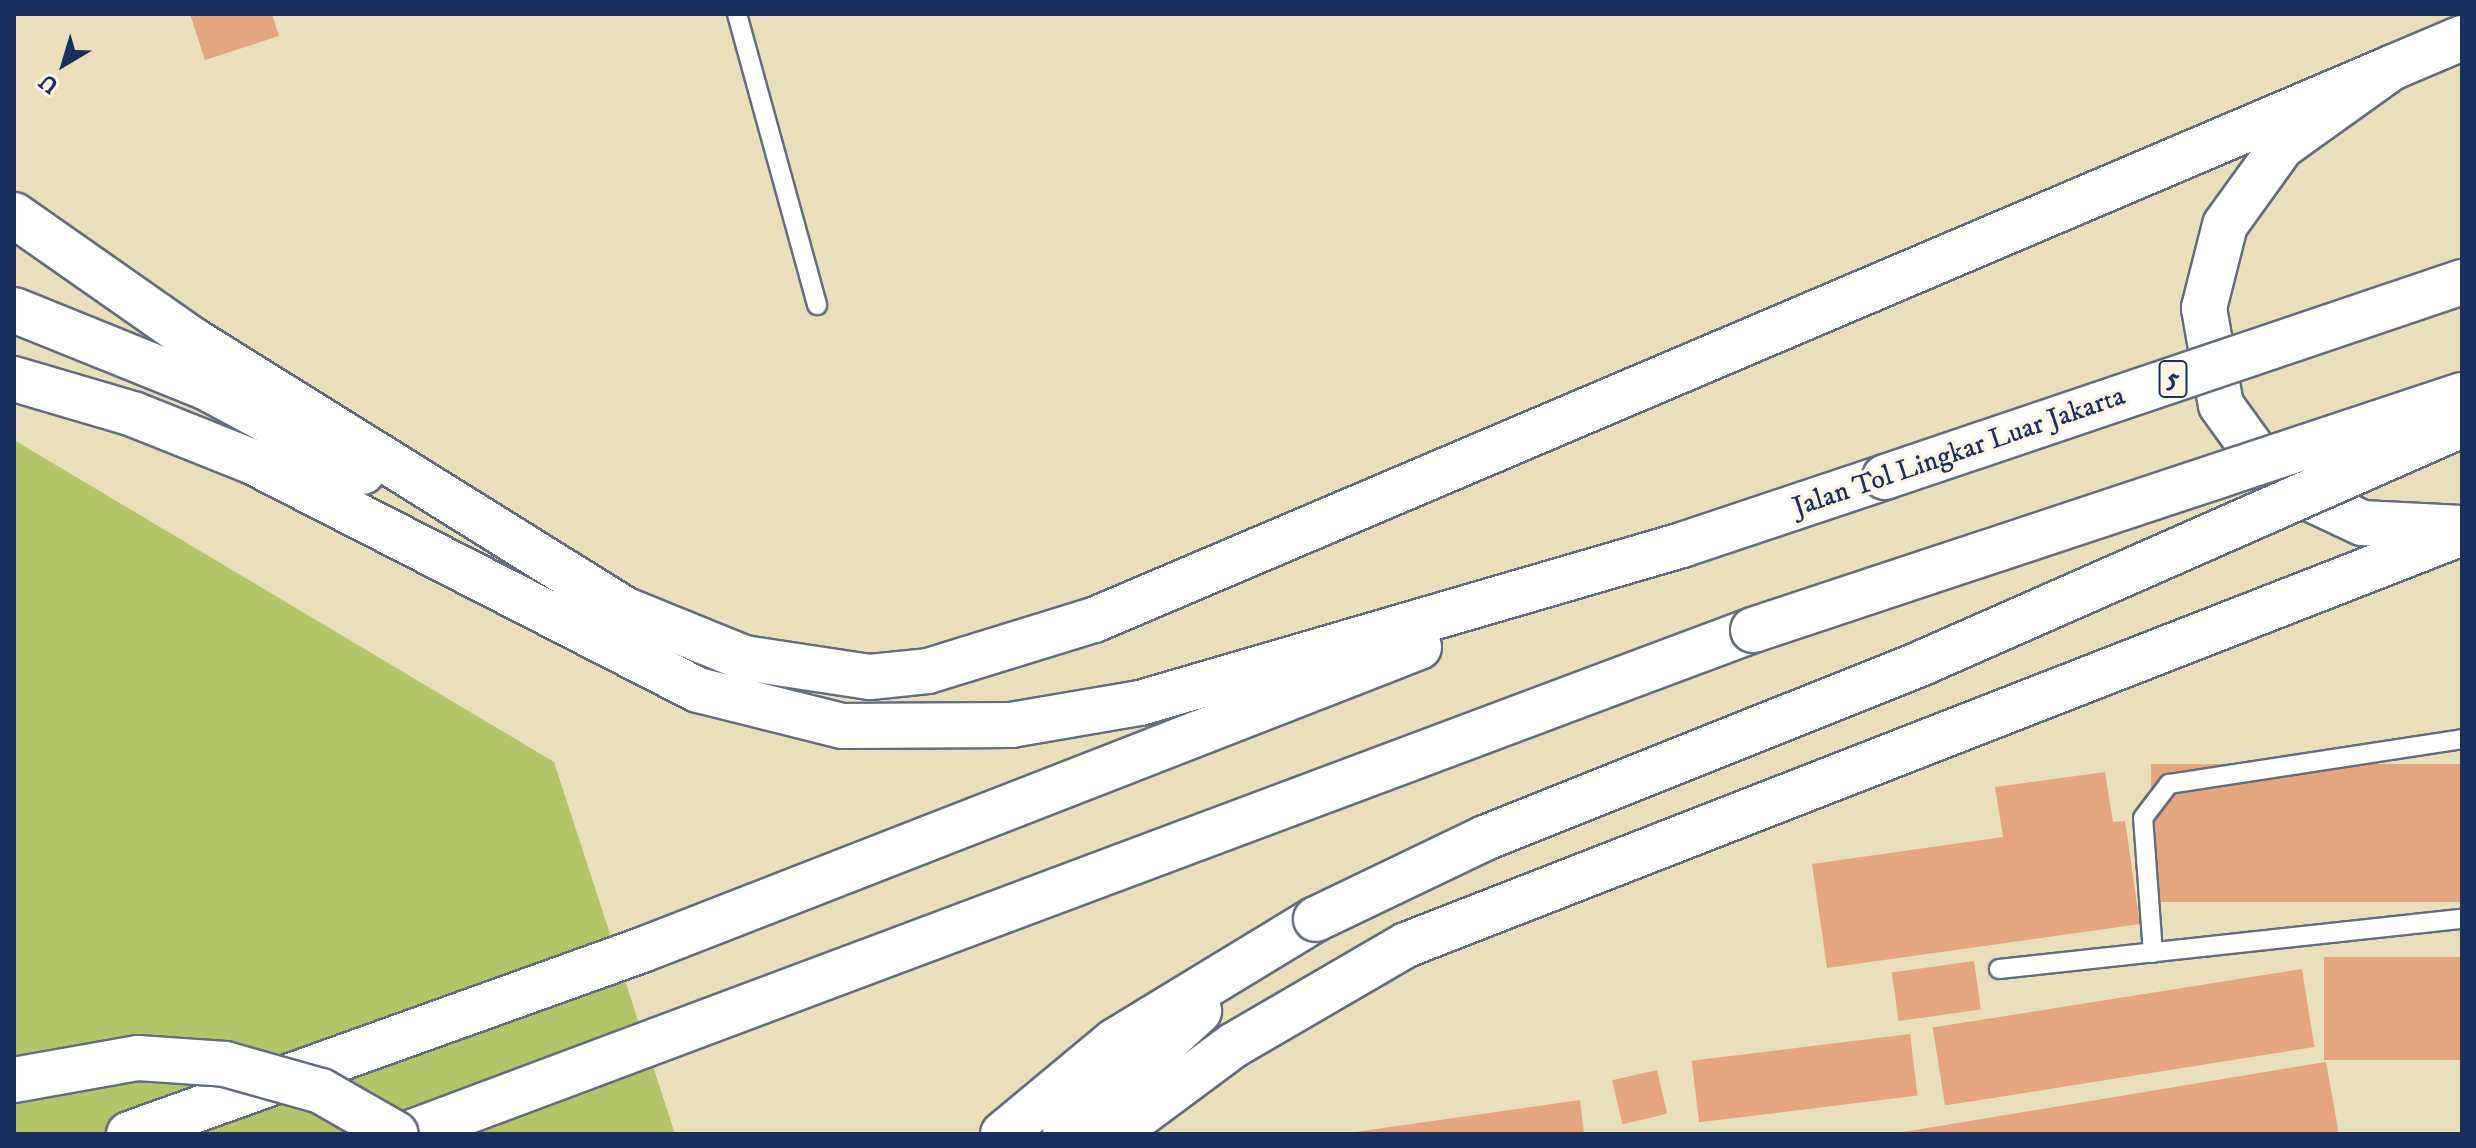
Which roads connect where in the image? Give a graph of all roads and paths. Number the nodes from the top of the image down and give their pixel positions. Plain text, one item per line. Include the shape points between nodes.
1 (737, 14) edge
2 (2462, 38) edge
3 (2391, 68) junction
4 (14, 215) edge
5 (2462, 282) edge
6 (817, 305) dead end
7 (14, 310) edge
8 (14, 379) edge
9 (2462, 395) edge
10 (2462, 425) edge
11 (2462, 530) edge
12 (1682, 545) junction
13 (698, 690) junction
14 (2462, 739) edge
15 (2462, 919) edge
16 (1262, 952) junction
17 (2153, 953) junction
18 (1999, 969) dead end
19 (14, 1080) edge
20 (129, 1134) edge
21 (396, 1134) edge
22 (407, 1134) edge
23 (1003, 1134) edge
24 (1065, 1134) edge
25 (1114, 1134) edge

1 - 6 lane
2 - 3 main road
3 - 4 main road via 1094,620 928,671 870,677 744,658 624,609 191,339
3 - 11 main road via 2307,123 2247,187 2215,254 2204,342 2221,405 2277,483 2362,523 2416,531
5 - 12 main road, Jalan Tol Lingkar Luar Jakarta / 5, bridge
7 - 13 main road via 205,387 432,509
8 - 13 main road via 133,414 253,462
9 - 22 main road, bridge via 1753,630 1311,790 680,1035
10 - 16 main road, bridge via 1922,663 1485,838 1316,919
11 - 25 main road via 1406,945 1260,1029
12 - 13 main road via 1074,717 960,728 842,726
12 - 20 main road, bridge via 642,950
14 - 17 lane via 2169,784 2150,799 2143,818
15 - 17 lane
16 - 23 main road via 1115,1041
16 - 24 main road
17 - 18 lane
19 - 21 main road, bridge via 138,1058 201,1061 321,1091

